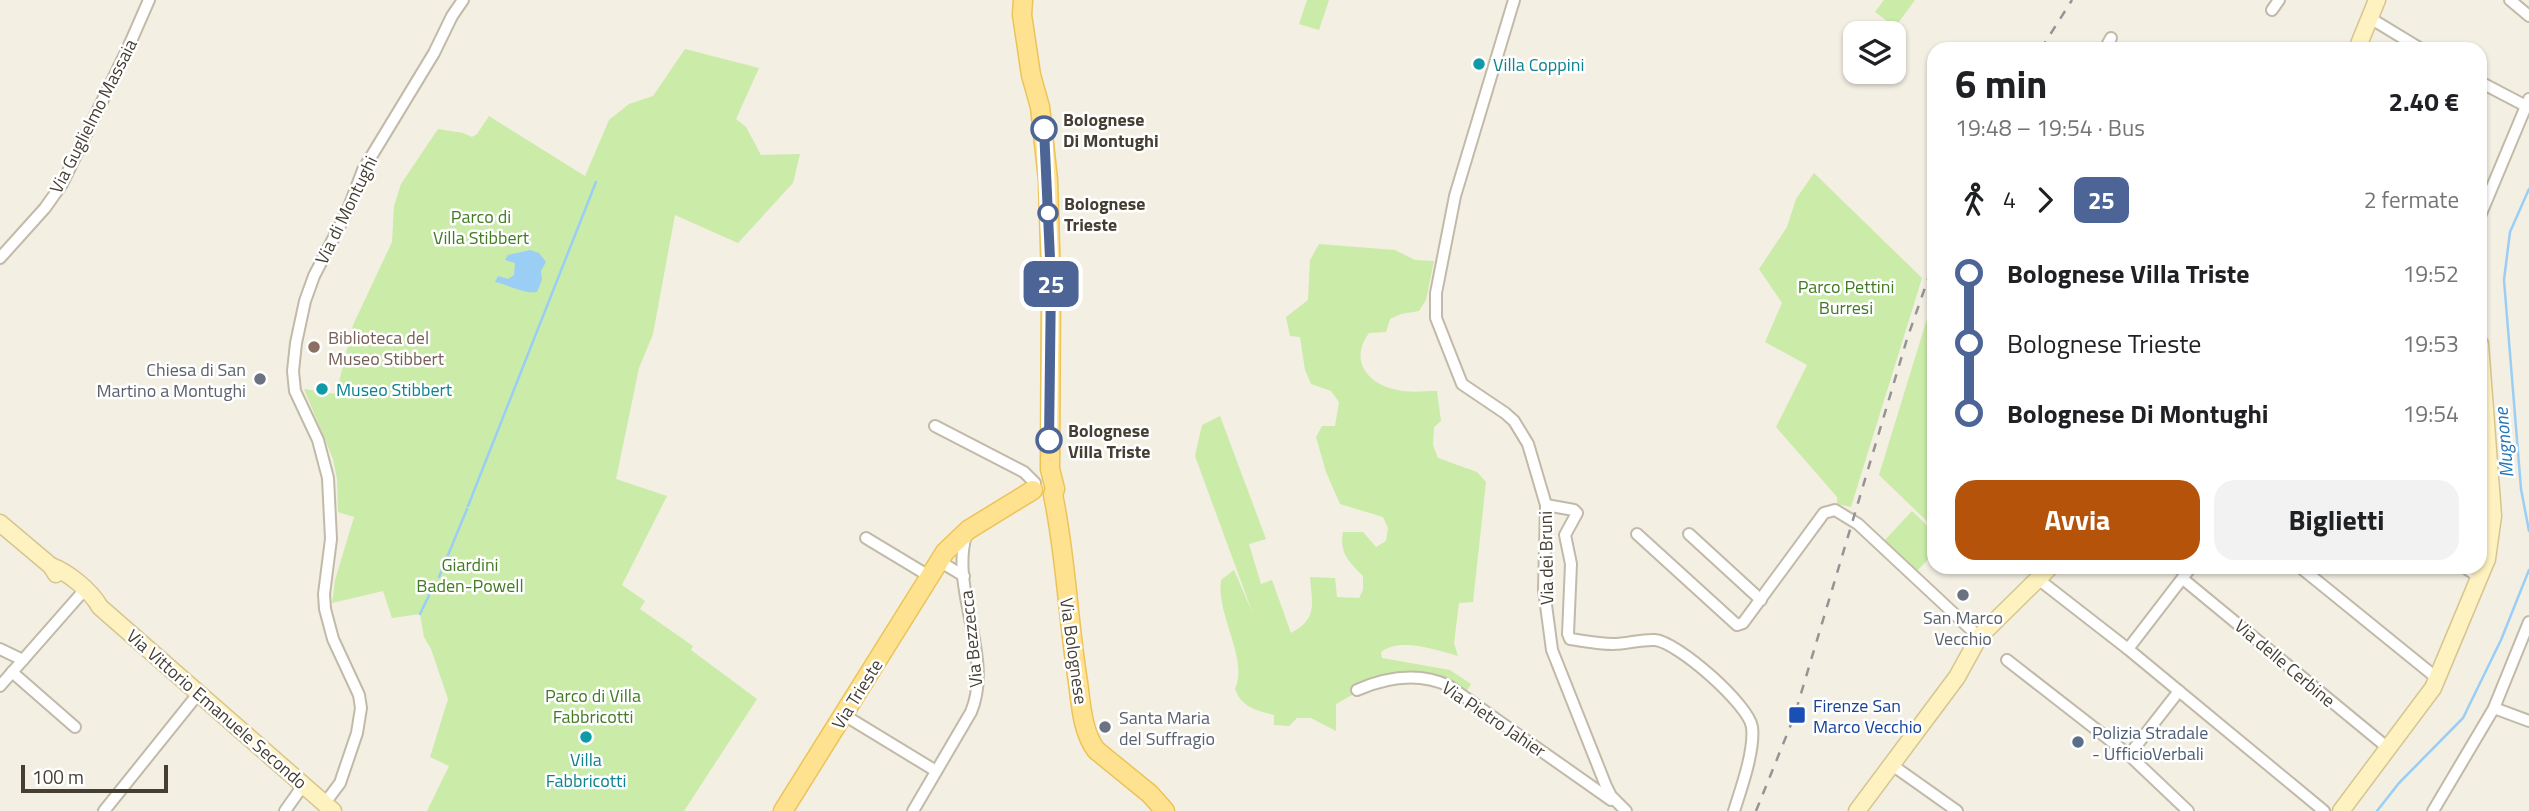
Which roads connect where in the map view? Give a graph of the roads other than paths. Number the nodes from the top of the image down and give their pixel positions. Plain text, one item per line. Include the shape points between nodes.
1 (149, 0) edge
2 (463, 0) edge
3 (1023, 0) edge
4 (2279, 0) edge
5 (2377, 0) edge
6 (2510, 0) edge
7 (1514, 1) edge
8 (2273, 10) dead end
9 (2529, 16) edge
10 (2370, 18) junction
11 (2110, 38) dead end
12 (2108, 42) edge
13 (2360, 42) edge
14 (2409, 42) edge
15 (2487, 85) edge
16 (2528, 103) edge
17 (2487, 200) edge
18 (0, 258) edge
19 (936, 426) dead end
20 (2487, 480) edge
21 (1043, 486) junction
22 (1546, 505) junction
23 (0, 523) edge
24 (968, 530) junction
25 (1637, 534) dead end
26 (1689, 534) dead end
27 (866, 538) dead end
28 (2487, 559) edge
29 (51, 566) junction
30 (934, 568) junction
31 (2043, 574) edge
32 (2186, 574) edge
33 (2309, 574) edge
34 (2475, 574) edge
35 (2482, 574) edge
36 (964, 576) junction
37 (2481, 578) junction
38 (2038, 579) junction
39 (2183, 579) junction
40 (80, 595) junction
41 (1760, 600) junction
42 (100, 607) junction
43 (2529, 622) edge
44 (1979, 638) junction
45 (1570, 639) junction
46 (1550, 642) junction
47 (0, 649) edge
48 (2128, 649) junction
49 (23, 660) junction
50 (2007, 660) dead end
51 (12, 672) junction
52 (2438, 679) junction
53 (0, 686) edge
54 (1357, 690) dead end
55 (2179, 691) junction
56 (198, 694) junction
57 (2494, 708) junction
58 (844, 715) junction
59 (2529, 721) edge
60 (75, 727) dead end
61 (2388, 748) junction
62 (2129, 755) junction
63 (1892, 765) junction
64 (936, 771) junction
65 (304, 785) junction
66 (329, 807) edge
67 (1622, 808) edge
68 (104, 811) edge
69 (285, 811) edge
70 (783, 811) edge
71 (913, 811) edge
72 (1165, 811) edge
73 (1734, 811) edge
74 (1857, 811) edge
75 (1957, 811) edge
76 (2188, 811) edge
77 (2324, 811) edge
78 (2341, 811) edge
79 (2433, 811) edge

1 - 18 street, Via Guglielmo Massaia via 62,184
2 - 66 street, Via di Montughi via 363,170 304,301 293,384 318,440 328,478 331,539 323,602 327,624 361,708 357,733
3 - 21 main road, Via Bolognese via 1048,180 1050,458
4 - 8 street
5 - 10 street
6 - 9 street
7 - 22 street, Via dei Bruni via 1455,196 1435,307 1462,384 1514,421 1528,444
10 - 13 street
10 - 14 street
11 - 12 street
15 - 16 street
16 - 17 street
19 - 21 street
20 - 28 street via 2493,528
21 - 24 main road, Via Trieste
21 - 72 main road, Via Bolognese via 1087,734 1098,752
22 - 45 street via 1577,513 1565,535 1571,564
22 - 46 street, Via dei Bruni
23 - 29 street, Via Vittorio Emanuele Secondo
24 - 30 main road, Via Trieste
24 - 36 street, Via Bezzecca via 962,552
25 - 41 street via 1737,625
26 - 41 street
27 - 30 street
29 - 40 street, Via Vittorio Emanuele Secondo
29 - 42 street, Via Vittorio Emanuele Secondo via 61,569
30 - 36 street, Via Bezzecca
30 - 58 main road, Via Trieste
31 - 38 street
32 - 39 street
33 - 52 street
34 - 37 street
35 - 37 street
36 - 64 street, Via Bezzecca via 977,690 971,712
37 - 52 street
38 - 44 street
38 - 48 street
39 - 48 street
39 - 61 street, Via delle Cerbine
40 - 42 street, Via Vittorio Emanuele Secondo
40 - 49 street
41 - 44 street via 1824,513 1835,510 1858,524
42 - 56 street, Via Vittorio Emanuele Secondo
43 - 57 street
44 - 63 street via 1957,677
45 - 46 street
45 - 73 street via 1614,644 1667,642 1731,696 1749,718 1752,732
46 - 67 street, Via dei Bruni via 1590,751
47 - 49 street
48 - 55 street
49 - 51 street
50 - 62 street
51 - 53 street
51 - 60 street
52 - 61 street
54 - 67 street, Via Pietro Jahier via 1378,680 1439,681
55 - 62 street
55 - 77 street
56 - 65 street, Via Vittorio Emanuele Secondo
56 - 68 street
57 - 59 street
57 - 79 street
58 - 64 street
58 - 70 main road, Via Trieste
61 - 78 street
62 - 76 street
63 - 74 street
63 - 75 street
64 - 71 street, Via Bezzecca
65 - 66 street, Via Vittorio Emanuele Secondo
65 - 69 street

